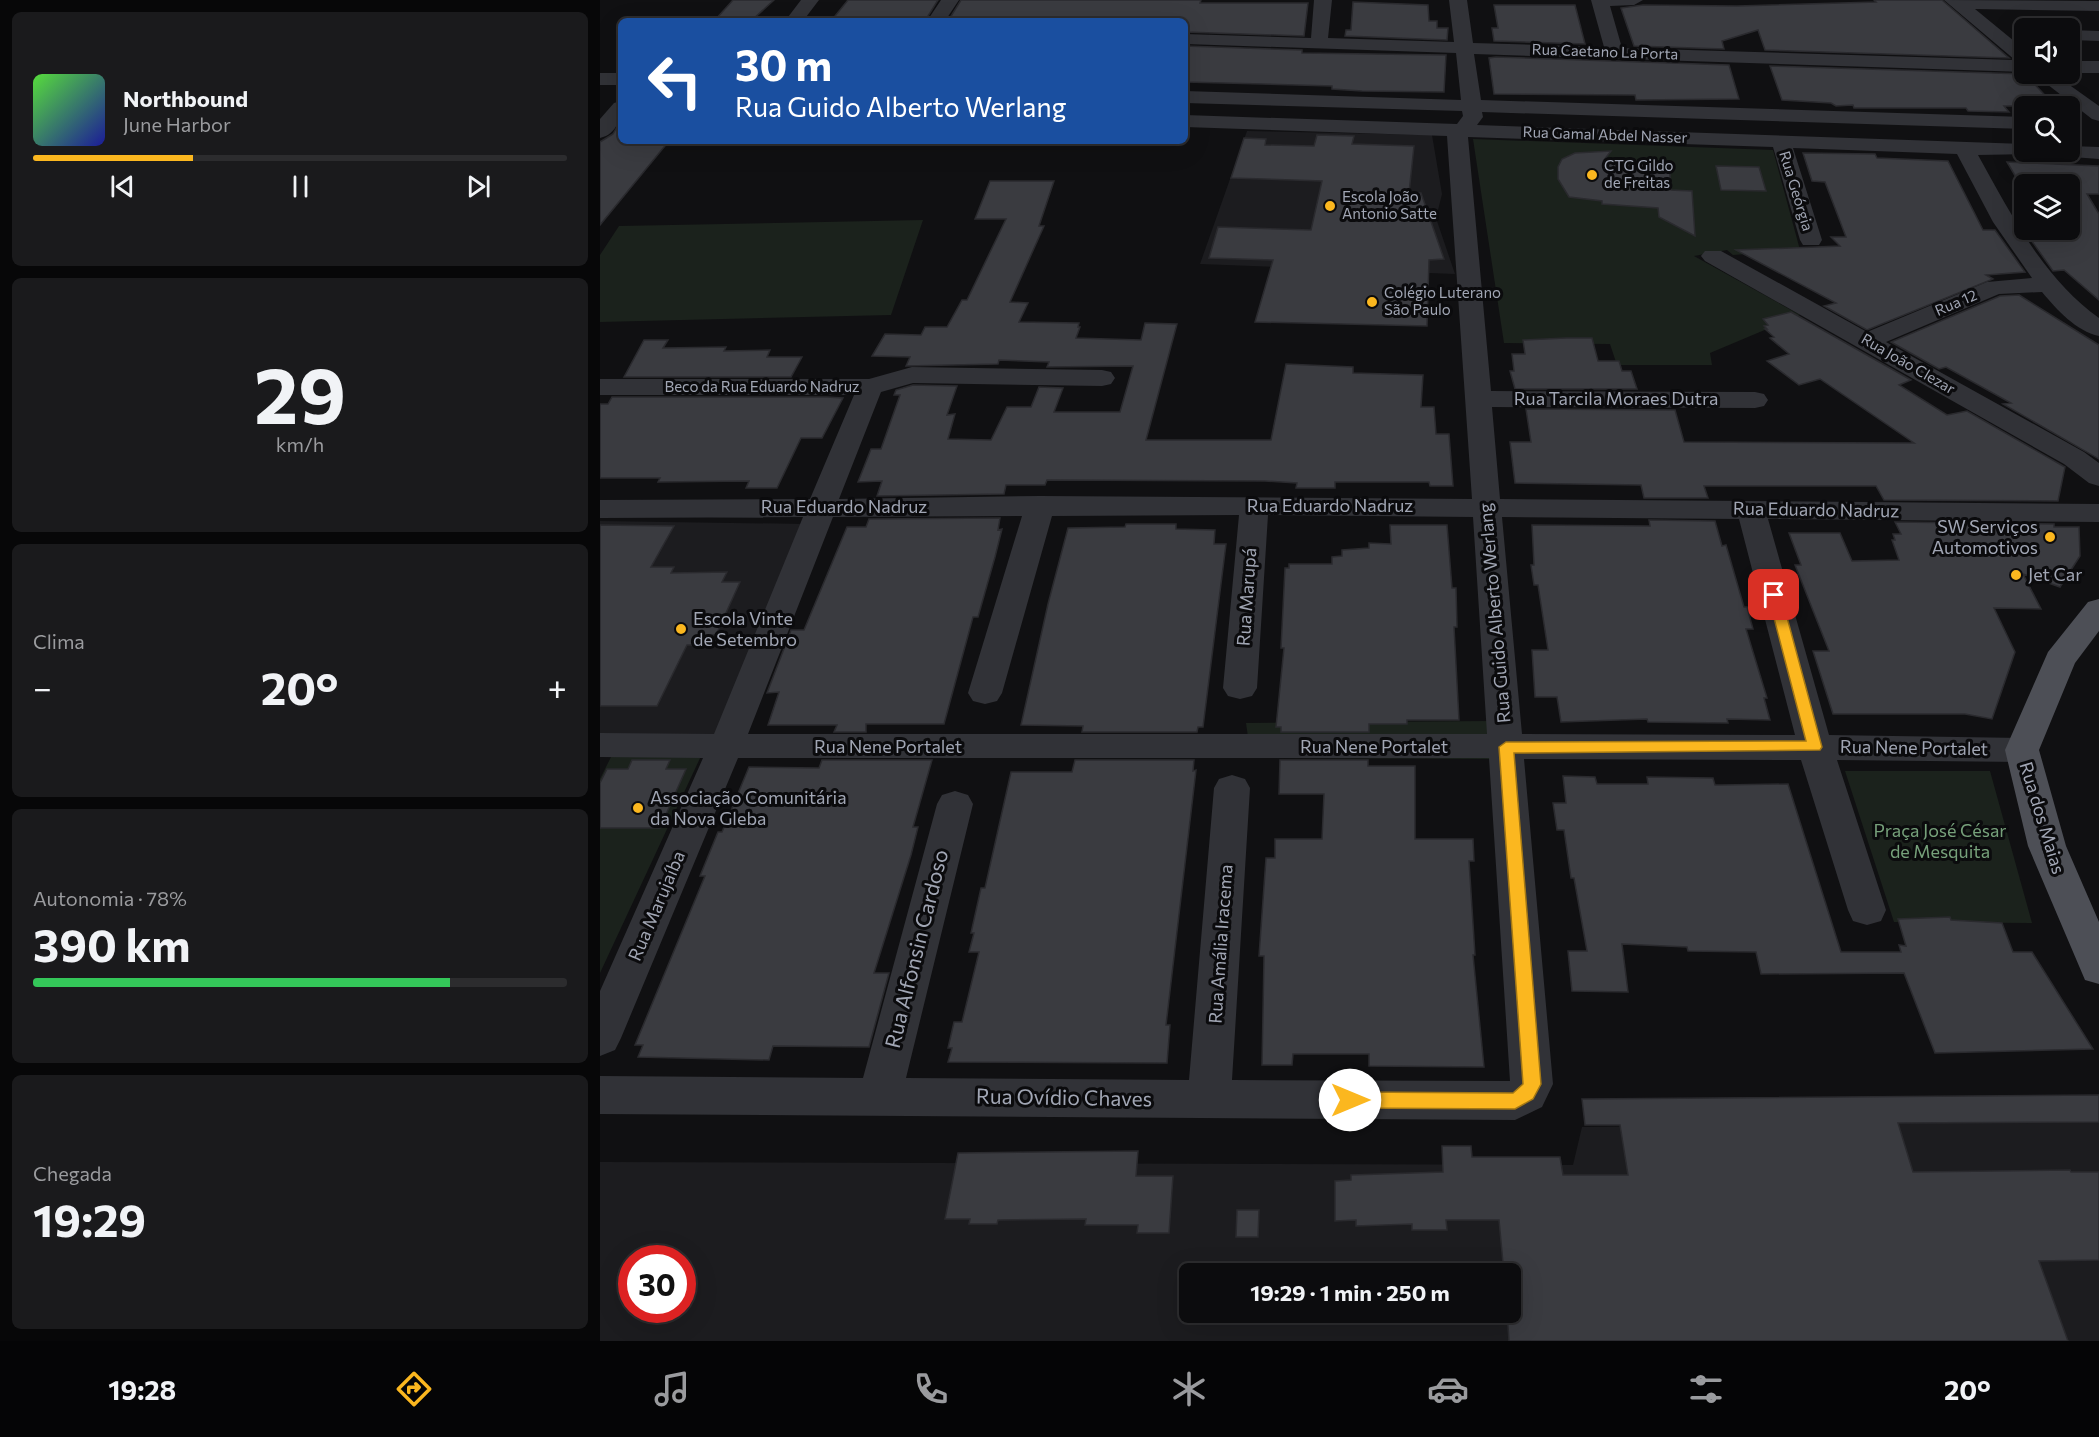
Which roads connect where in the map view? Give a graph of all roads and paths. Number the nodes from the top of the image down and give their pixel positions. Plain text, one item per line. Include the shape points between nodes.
1 (810, 0) edge
2 (950, 0) edge
3 (1323, 0) edge
4 (1458, 0) edge
5 (1600, 0) edge
6 (1634, 0) edge
7 (1955, 2) edge
8 (1983, 2) edge
9 (2099, 6) edge
10 (796, 18) edge
11 (938, 18) edge
12 (2014, 28) edge
13 (2080, 35) edge
14 (2099, 36) edge
15 (1188, 39) edge
16 (1319, 43) junction
17 (1463, 47) junction
18 (2014, 50) edge
19 (1614, 52) junction
20 (2014, 66) edge
21 (2099, 67) edge
22 (2080, 68) edge
23 (2080, 76) edge
24 (618, 78) edge
25 (600, 79) edge
26 (2057, 84) edge
27 (2092, 86) dead end
28 (1188, 97) edge
29 (600, 98) edge
30 (618, 100) edge
31 (1471, 104) junction
32 (618, 111) edge
33 (2099, 115) edge
34 (1188, 121) edge
35 (2014, 123) edge
36 (1457, 130) junction
37 (600, 132) edge
38 (1781, 141) junction
39 (1964, 148) junction
40 (2014, 150) edge
41 (2080, 152) edge
42 (2099, 153) edge
43 (1811, 240) dead end
44 (1713, 256) dead end
45 (2048, 285) junction
46 (2099, 329) edge
47 (1868, 341) junction
48 (1102, 378) dead end
49 (600, 387) edge
50 (870, 387) junction
51 (1477, 399) junction
52 (1755, 399) dead end
53 (2099, 477) edge
54 (1040, 506) junction
55 (1254, 506) junction
56 (822, 507) junction
57 (1486, 507) junction
58 (1751, 509) junction
59 (600, 510) edge
60 (2060, 513) junction
61 (2099, 513) edge
62 (2099, 524) edge
63 (2099, 609) edge
64 (1240, 688) dead end
65 (985, 693) dead end
66 (600, 745) edge
67 (726, 746) junction
68 (1506, 747) junction
69 (1815, 747) junction
70 (2022, 750) junction
71 (1232, 788) dead end
72 (954, 804) dead end
73 (1867, 910) dead end
74 (2099, 968) edge
75 (600, 1038) edge
76 (1527, 1094) joint
77 (600, 1095) edge
78 (880, 1095) junction
79 (1209, 1100) junction

1 - 10 street
2 - 11 street
3 - 16 street
4 - 17 street
5 - 6 street
5 - 19 street
7 - 8 street
7 - 18 street
8 - 9 street
8 - 12 street
13 - 14 street
15 - 16 street, Rua Caetano La Porta
16 - 17 street, Rua Caetano La Porta
17 - 19 street, Rua Caetano La Porta
17 - 31 street
19 - 20 street, Rua Caetano La Porta
21 - 22 street
23 - 27 street
24 - 25 street
26 - 33 street
28 - 31 street, Rua Gamal Abdel Nasser
29 - 30 street
31 - 35 street, Rua Gamal Abdel Nasser
31 - 36 street via 1472,120
32 - 37 street
34 - 36 street, Rua Gamal Abdel Nasser
36 - 38 street, Rua Gamal Abdel Nasser
36 - 51 street, Rua Guido Alberto Werlang
38 - 39 street, Rua Gamal Abdel Nasser
38 - 43 street, Rua Geórgia
39 - 40 street, Rua Gamal Abdel Nasser
39 - 45 street via 2004,222
41 - 42 street
44 - 47 street, Rua João Clezar
45 - 46 street via 2068,307
45 - 47 street, Rua 12 via 1995,287
47 - 53 street, Rua João Clezar via 2074,458
48 - 50 street, Beco da Rua Eduardo Nadruz via 912,375
49 - 50 street, Beco da Rua Eduardo Nadruz
50 - 56 street, Rua Marujaíba
51 - 52 street, Rua Tarcila Moraes Dutra
51 - 57 street, Rua Guido Alberto Werlang
54 - 55 street, Rua Eduardo Nadruz
54 - 56 street, Rua Eduardo Nadruz
54 - 65 street
55 - 57 street, Rua Eduardo Nadruz
55 - 64 street, Rua Marupá
56 - 59 street, Rua Eduardo Nadruz
56 - 67 street, Rua Marujaíba
57 - 58 street, Rua Eduardo Nadruz
57 - 68 street, Rua Guido Alberto Werlang
58 - 60 street, Rua Eduardo Nadruz
58 - 69 street
60 - 61 street, Rua Eduardo Nadruz
60 - 62 street, Rua Eduardo Nadruz
63 - 70 main road, Rua dos Maias via 2060,660
66 - 67 street, Rua Nene Portalet
67 - 68 street, Rua Nene Portalet
67 - 75 street, Rua Marujaíba
68 - 69 street, Rua Nene Portalet
68 - 76 street, Rua Guido Alberto Werlang via 1532,1084
69 - 70 street, Rua Nene Portalet
69 - 73 street
70 - 74 main road, Rua dos Maias via 2047,846
71 - 79 street, Rua Amália Iracema
72 - 78 street, Rua Alfonsin Cardoso
76 - 79 street, Rua Ovídio Chaves via 1515,1101
77 - 78 street, Rua Ovídio Chaves
78 - 79 street, Rua Ovídio Chaves

